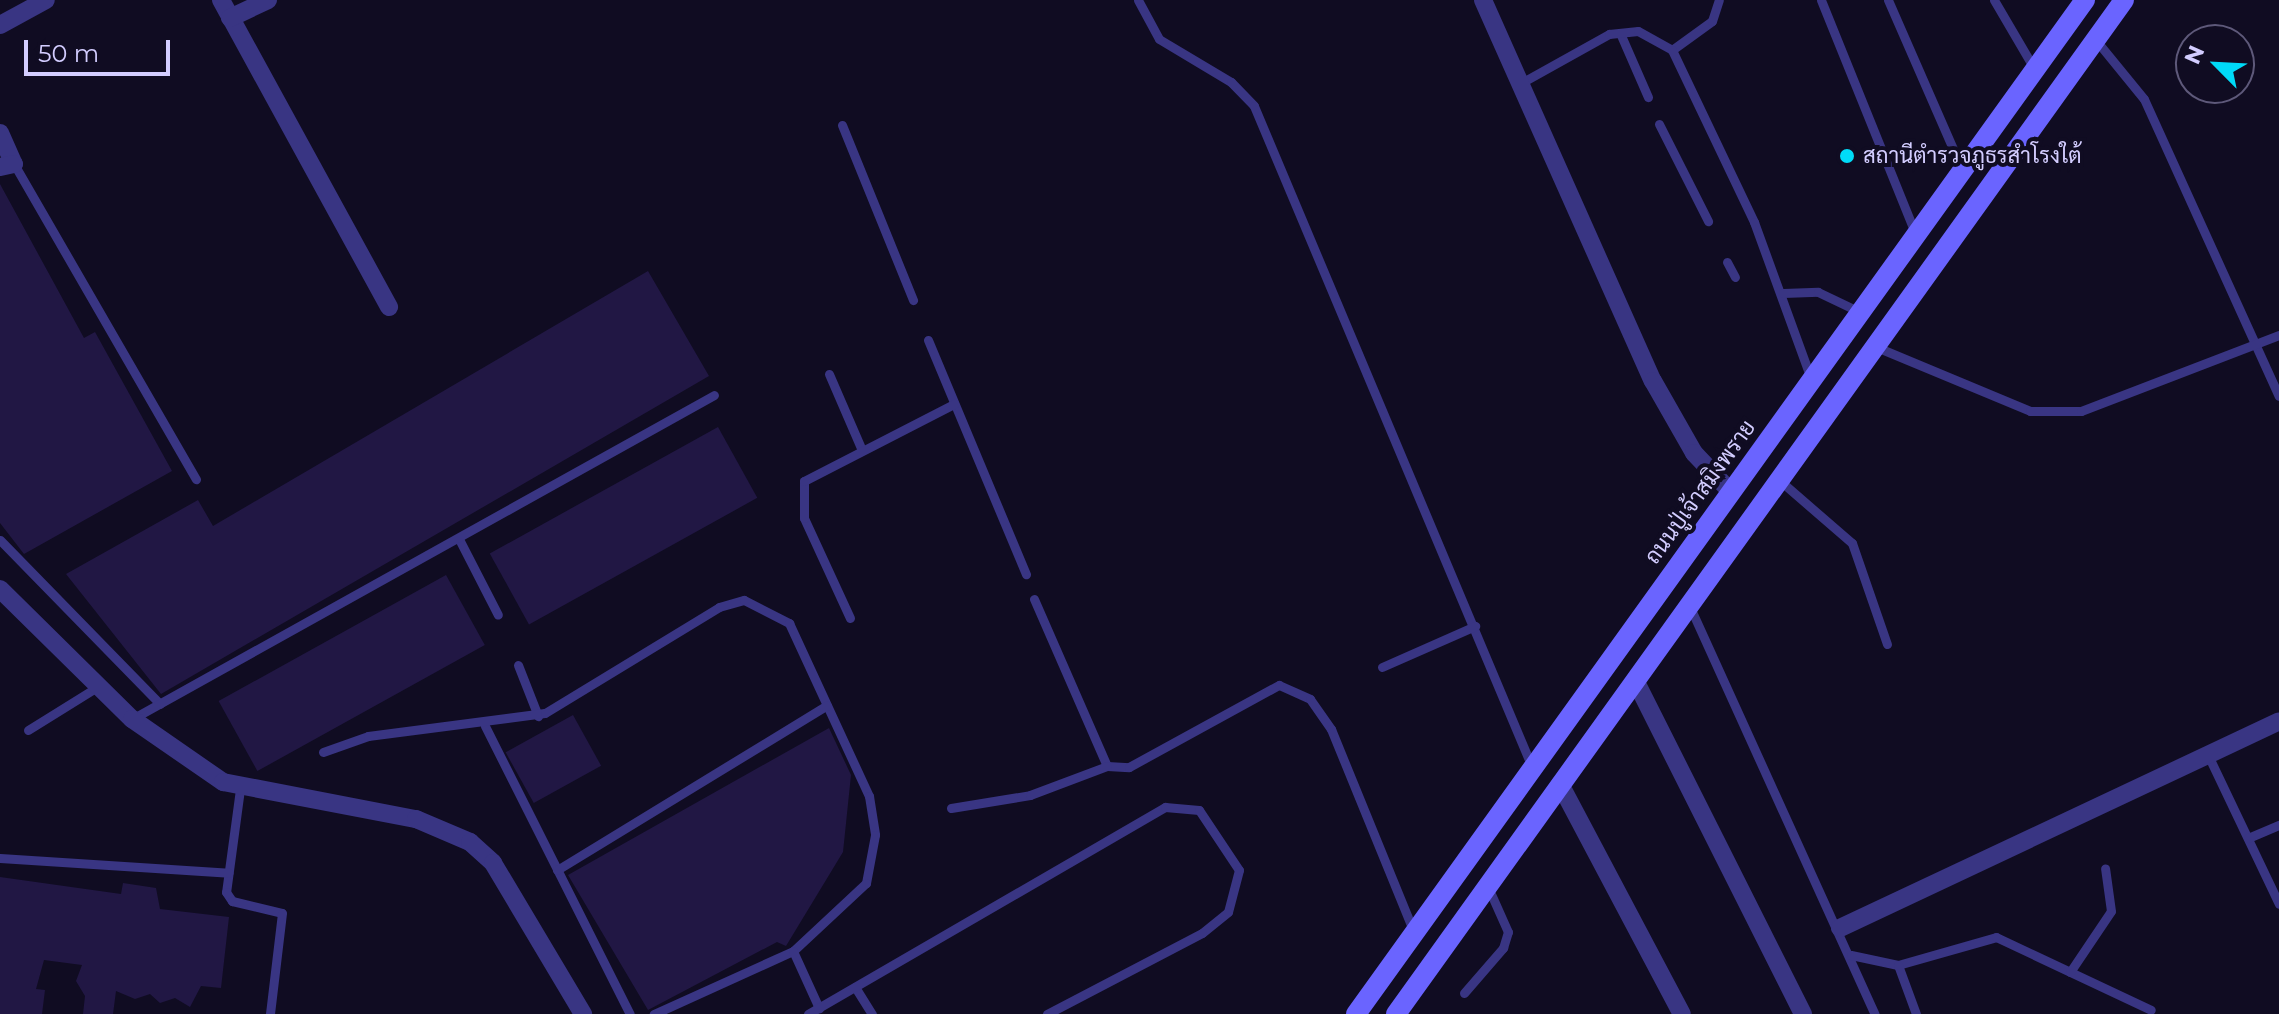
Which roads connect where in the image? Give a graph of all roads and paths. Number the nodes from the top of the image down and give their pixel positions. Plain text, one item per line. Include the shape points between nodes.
1 (46, 0) edge
2 (221, 0) edge
3 (268, 0) edge
4 (1138, 0) edge
5 (1483, 0) edge
6 (1719, 0) edge
7 (1821, 0) edge
8 (1888, 0) edge
9 (1994, 0) edge
10 (2085, 0) edge
11 (2124, 0) edge
12 (230, 18) junction
13 (0, 25) edge
14 (1620, 33) junction
15 (2095, 39) junction
16 (1672, 50) junction
17 (2035, 70) junction
18 (1521, 83) junction
19 (1648, 97) dead end
20 (1659, 124) dead end
21 (842, 125) dead end
22 (0, 133) edge
23 (7, 166) edge
24 (1963, 171) junction
25 (1708, 221) dead end
26 (1920, 231) junction
27 (1947, 244) junction
28 (1727, 262) dead end
29 (1735, 277) dead end
30 (1783, 293) junction
31 (913, 300) dead end
32 (389, 307) dead end
33 (1860, 312) junction
34 (2279, 335) edge
35 (928, 340) dead end
36 (1874, 346) junction
37 (2256, 346) junction
38 (829, 374) dead end
39 (1811, 379) junction
40 (714, 395) dead end
41 (2279, 396) edge
42 (954, 404) junction
43 (861, 448) junction
44 (196, 479) dead end
45 (1778, 479) junction
46 (1731, 492) junction
47 (1756, 510) junction
48 (459, 539) junction
49 (0, 540) edge
50 (1026, 574) dead end
51 (0, 589) edge
52 (1034, 599) dead end
53 (1689, 604) junction
54 (498, 615) dead end
55 (850, 618) dead end
56 (1475, 626) junction
57 (1887, 644) dead end
58 (518, 665) dead end
59 (1382, 667) dead end
60 (1635, 680) junction
61 (97, 687) junction
62 (160, 704) junction
63 (827, 705) junction
64 (538, 716) junction
65 (132, 719) junction
66 (2279, 721) edge
67 (485, 726) junction
68 (28, 730) dead end
69 (323, 752) dead end
70 (2207, 753) junction
71 (1107, 766) junction
72 (1532, 767) junction
73 (1560, 784) junction
74 (240, 789) junction
75 (951, 808) dead end
76 (2279, 825) edge
77 (2248, 838) junction
78 (0, 858) edge
79 (2105, 868) dead end
80 (557, 870) junction
81 (229, 873) junction
82 (1488, 887) junction
83 (2279, 904) edge
84 (1840, 928) junction
85 (1414, 932) junction
86 (793, 951) junction
87 (1851, 955) junction
88 (1898, 965) junction
89 (2070, 972) junction
90 (855, 987) junction
91 (1464, 993) dead end
92 (819, 1008) junction
93 (2151, 1010) dead end
94 (270, 1014) edge
95 (583, 1014) edge
96 (630, 1014) edge
97 (654, 1014) edge
98 (808, 1014) edge
99 (872, 1014) edge
100 (1047, 1014) edge
101 (1356, 1014) edge
102 (1396, 1014) edge
103 (1682, 1014) edge
104 (1803, 1014) edge
105 (1875, 1014) edge
106 (1916, 1014) edge

1 - 13 street
2 - 12 street
3 - 12 street
4 - 56 lane via 1159,39 1231,82 1254,106
5 - 18 street
6 - 16 lane via 1712,21
7 - 26 lane
8 - 24 lane
9 - 17 lane
10 - 17 main road, ถนนปู่เจ้าสมิงพราย
11 - 15 main road
12 - 32 street
14 - 16 lane via 1659,37
14 - 18 lane
14 - 19 lane
15 - 27 main road
15 - 37 lane via 2144,99
16 - 30 lane
17 - 24 main road, ถนนปู่เจ้าสมิงพราย
18 - 46 street via 1653,381 1694,453
20 - 25 lane
21 - 31 lane
22 - 23 street
23 - 44 lane
24 - 26 main road, ถนนปู่เจ้าสมิงพราย
26 - 27 main road
26 - 33 main road, ถนนปู่เจ้าสมิงพราย
27 - 36 main road
28 - 29 lane
30 - 33 lane via 1818,292
30 - 39 lane
33 - 39 main road, ถนนปู่เจ้าสมิงพราย
34 - 37 lane
35 - 42 lane
36 - 37 lane via 2030,411 2081,411
36 - 45 main road
37 - 41 lane
38 - 43 lane
39 - 46 main road, ถนนปู่เจ้าสมิงพราย
40 - 48 lane
42 - 43 lane
42 - 50 lane
43 - 55 lane via 818,469 798,498
45 - 47 main road
45 - 57 lane via 1852,543
46 - 47 main road
46 - 72 main road, ถนนปู่เจ้าสมิงพราย
47 - 53 main road
48 - 54 lane
48 - 62 lane
49 - 62 lane
51 - 61 street
52 - 71 lane
53 - 60 main road
53 - 84 lane
56 - 59 lane
56 - 72 lane
58 - 64 lane
60 - 73 main road
60 - 104 street
61 - 65 street
61 - 68 lane
62 - 65 lane
63 - 64 lane via 789,623 744,600 719,607
63 - 80 lane
63 - 86 lane via 869,796 874,855 866,883
64 - 67 lane
65 - 74 street
66 - 70 street
67 - 69 lane via 368,736
67 - 80 lane
70 - 77 lane
70 - 84 street
71 - 75 lane via 1030,795
71 - 85 lane via 1129,767 1254,695 1279,685 1294,689 1331,729
72 - 85 main road, ถนนปู่เจ้าสมิงพราย
73 - 82 main road
73 - 103 street
74 - 81 lane
74 - 95 street via 416,819 470,842 493,863
76 - 77 lane
77 - 83 lane
78 - 81 lane
79 - 89 lane via 2111,911
80 - 96 lane
81 - 94 lane via 232,901 282,913
82 - 91 lane via 1508,932 1503,948
82 - 102 main road
84 - 87 lane
85 - 101 main road, ถนนปู่เจ้าสมิงพราย
86 - 92 lane
86 - 97 lane
87 - 88 lane
87 - 105 lane
88 - 89 lane via 1996,937
88 - 106 lane
89 - 93 lane
90 - 92 lane
90 - 99 lane
90 - 100 lane via 1165,807 1199,810 1239,870 1228,912 1202,933
92 - 98 lane

